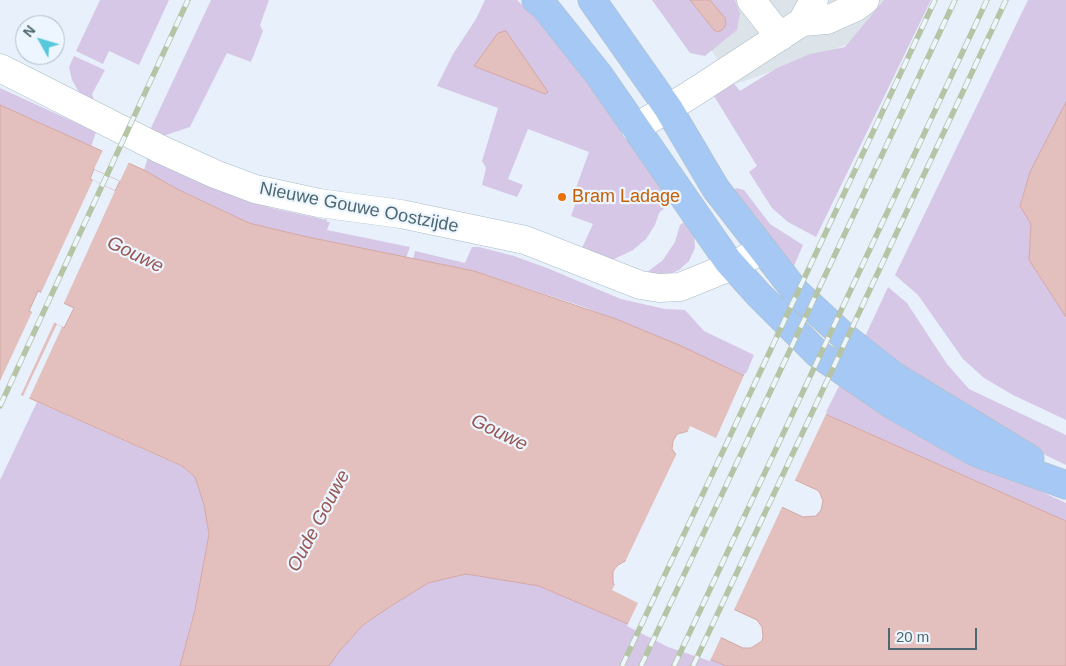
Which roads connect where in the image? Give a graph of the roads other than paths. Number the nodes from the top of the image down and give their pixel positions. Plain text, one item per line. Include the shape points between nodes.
1 (536, 0) edge
2 (592, 0) edge
3 (752, 0) edge
4 (865, 0) edge
5 (808, 11) edge
6 (780, 37) junction
7 (0, 68) edge
8 (668, 108) junction
9 (635, 128) junction
10 (762, 250) junction
11 (732, 266) junction
12 (1066, 480) edge
13 (1066, 485) edge

1 - 9 main road via 599,75
2 - 8 main road
3 - 6 street
4 - 5 street via 827,20
5 - 6 street
6 - 8 street
7 - 11 street, Nieuwe Gouwe Oostzijde via 160,150 255,189 319,203 401,214 525,240 640,285 680,287
8 - 9 street
8 - 10 main road via 716,189
9 - 11 main road
10 - 11 street, Nieuwe Gouwe Oostzijde
10 - 12 main road via 803,299 894,376
11 - 13 main road via 818,354 894,406 975,452

